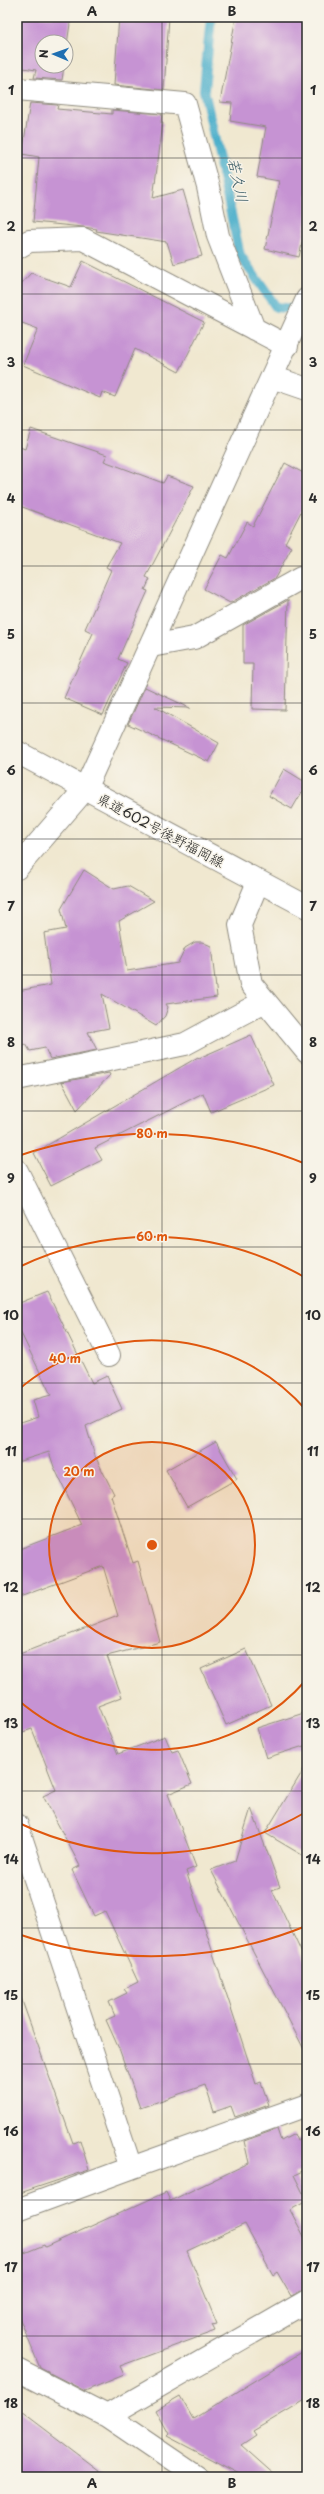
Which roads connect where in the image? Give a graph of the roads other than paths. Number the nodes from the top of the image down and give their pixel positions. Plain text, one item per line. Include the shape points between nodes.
1 (17, 88) edge
2 (17, 248) edge
3 (307, 299) edge
4 (254, 329) junction
5 (290, 339) junction
6 (272, 377) junction
7 (307, 389) edge
8 (307, 576) edge
9 (151, 646) junction
10 (17, 752) edge
11 (86, 789) junction
12 (17, 868) edge
13 (258, 882) junction
14 (307, 907) edge
15 (266, 1001) junction
16 (307, 1052) edge
17 (17, 1079) edge
18 (17, 1171) edge
19 (109, 1355) dead end
20 (17, 1825) edge
21 (307, 2105) edge
22 (131, 2168) junction
23 (17, 2210) edge
24 (307, 2301) edge
25 (17, 2370) edge
26 (107, 2416) junction
27 (197, 2477) edge

1 - 4 street via 185,104 208,187 218,236
2 - 4 street via 29,241 83,239
3 - 5 street
4 - 5 street
5 - 6 street
6 - 7 street
6 - 9 street
8 - 9 street via 194,638
9 - 11 street
10 - 11 street, 県道602号後野福岡線
11 - 12 street
11 - 13 street, 県道602号後野福岡線
13 - 14 street, 県道602号後野福岡線
13 - 15 street via 240,925 251,984
15 - 16 street
15 - 17 street via 185,1044
18 - 19 street
20 - 22 street
21 - 22 street
22 - 23 street
24 - 26 street
25 - 26 street
26 - 27 street

